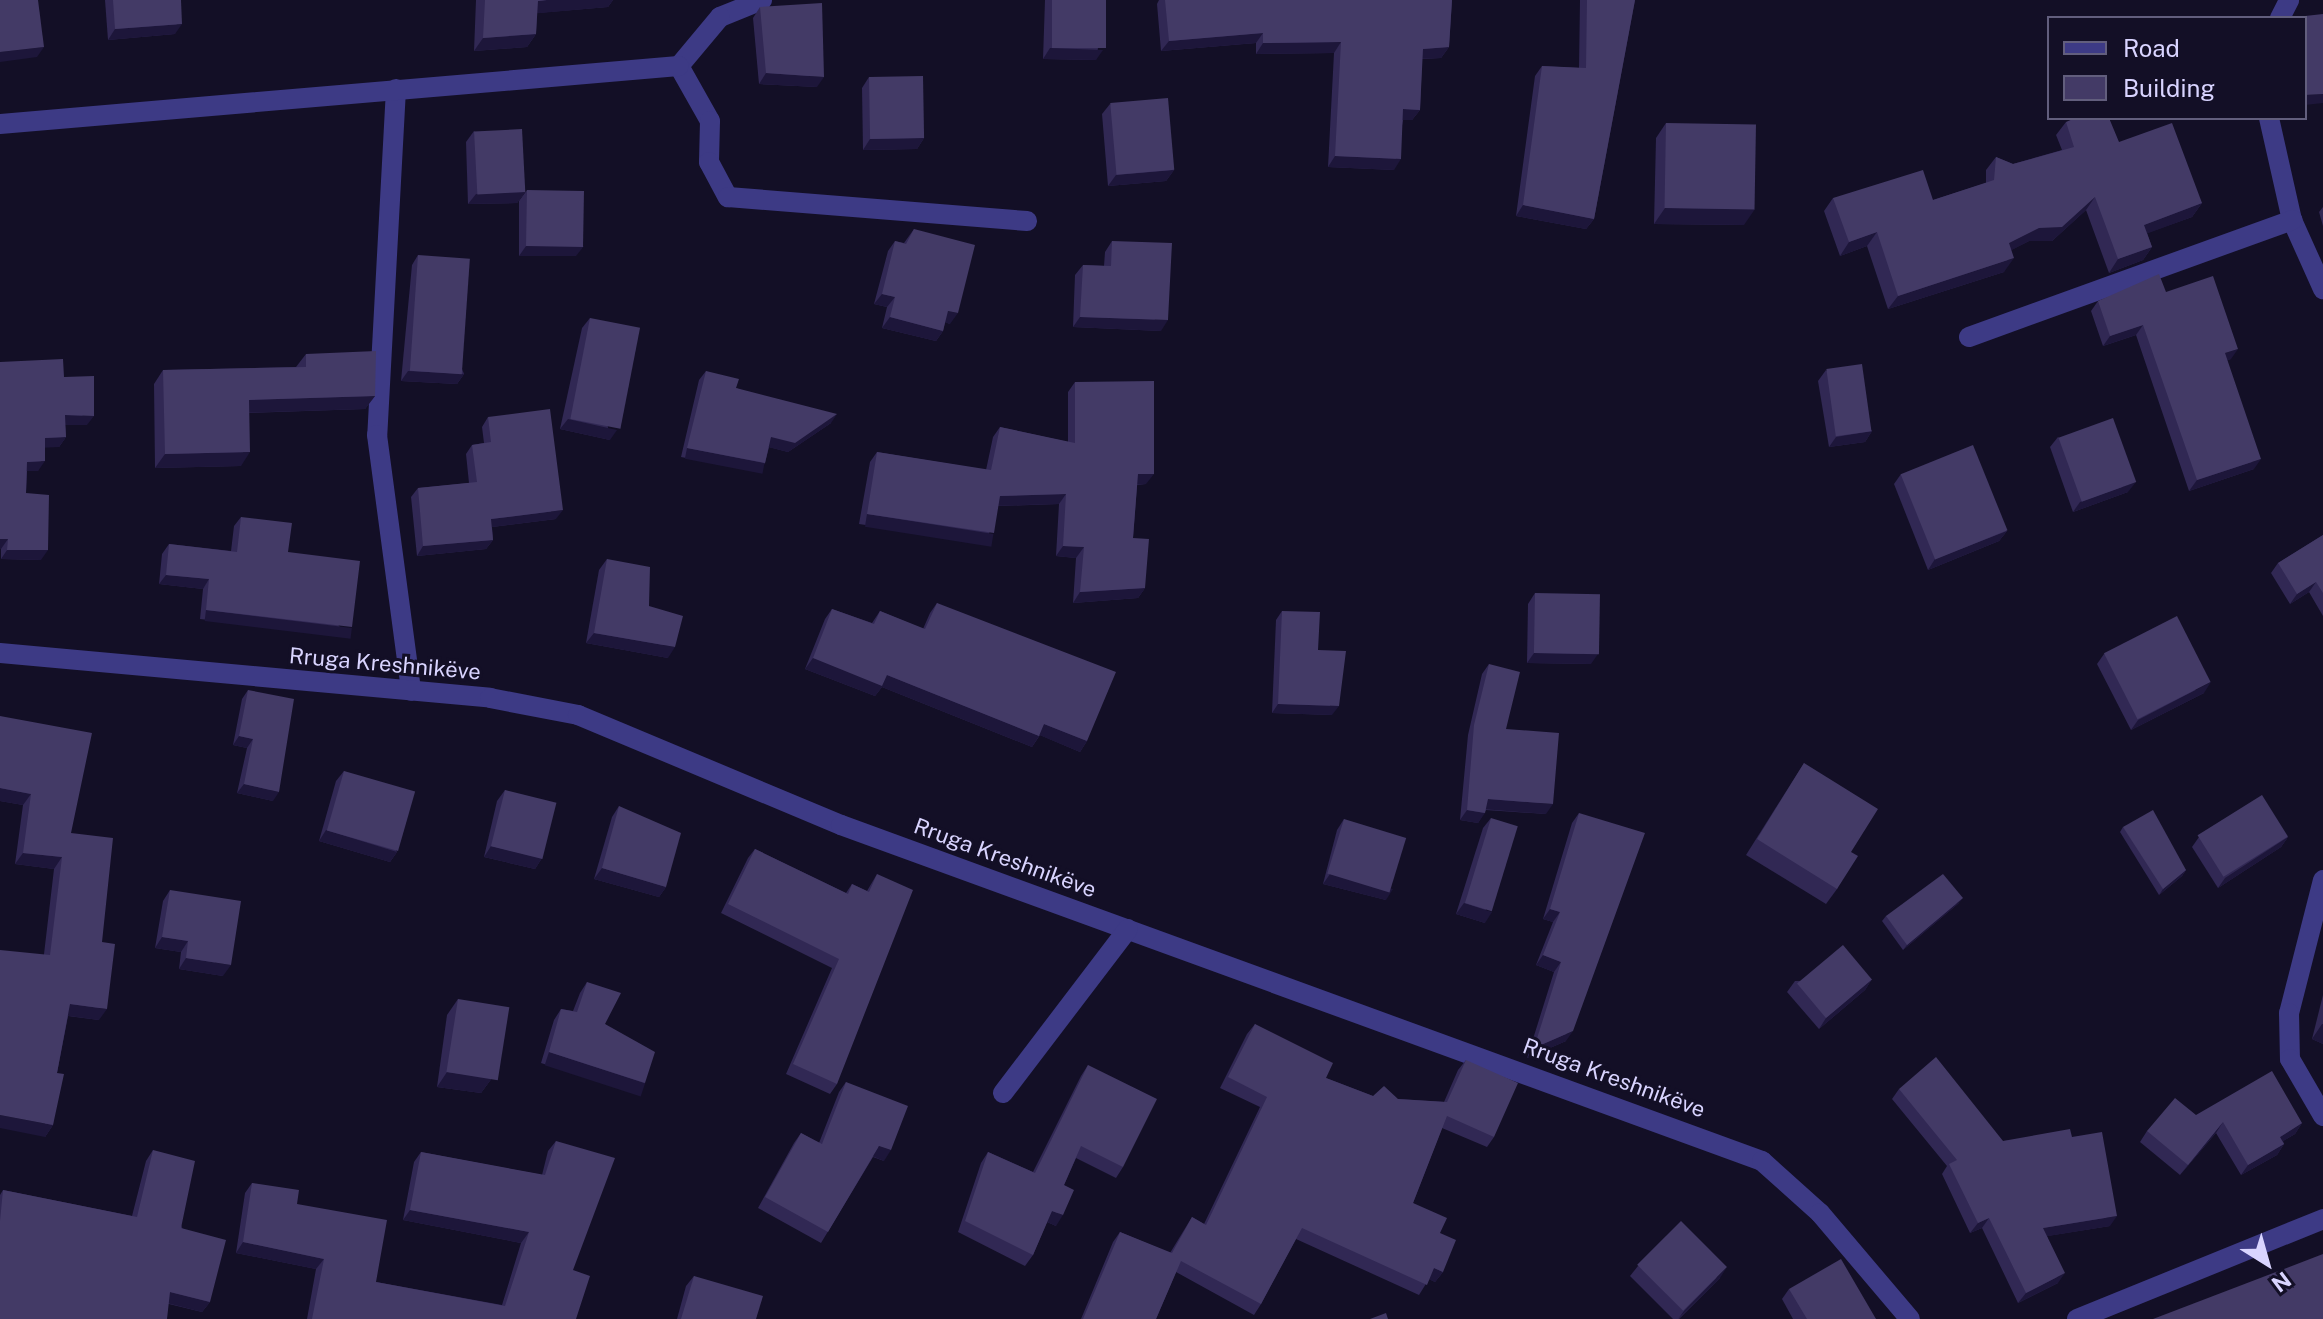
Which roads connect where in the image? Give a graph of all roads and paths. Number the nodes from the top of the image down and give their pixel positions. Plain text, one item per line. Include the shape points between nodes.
1 (762, 0) edge
2 (679, 66) junction
3 (396, 89) junction
4 (2269, 120) edge
5 (0, 124) edge
6 (2292, 220) junction
7 (1027, 221) dead end
8 (2323, 289) edge
9 (1969, 337) dead end
10 (0, 653) edge
11 (411, 691) junction
12 (2323, 880) edge
13 (1128, 929) junction
14 (1003, 1093) dead end
15 (2323, 1116) edge
16 (2323, 1219) edge
17 (1910, 1319) edge
18 (2077, 1319) edge

1 - 2 street via 720,17
2 - 3 street
2 - 7 street via 710,121 709,162 728,197
3 - 5 street
3 - 11 street via 377,435
4 - 6 street
6 - 8 street
6 - 9 street
10 - 11 street, Rruga Kreshnikëve
11 - 13 street, Rruga Kreshnikëve via 578,715 841,825
12 - 15 street via 2289,1013 2290,1059
13 - 14 street
13 - 17 street, Rruga Kreshnikëve via 1762,1161 1820,1213
16 - 18 street

